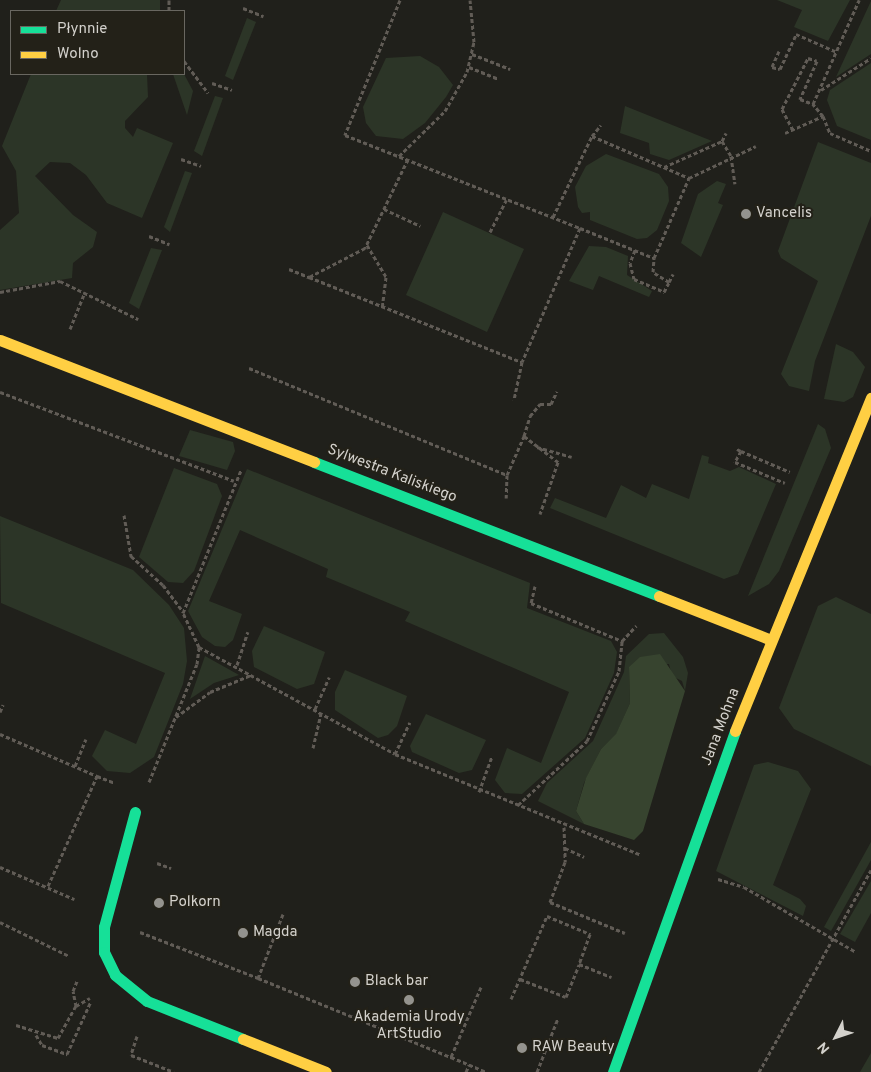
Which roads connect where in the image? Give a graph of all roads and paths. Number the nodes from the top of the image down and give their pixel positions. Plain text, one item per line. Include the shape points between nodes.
1 (400, 0) edge
2 (470, 0) edge
3 (859, 0) edge
4 (243, 8) dead end
5 (263, 16) dead end
6 (779, 51) dead end
7 (837, 52) junction
8 (472, 54) junction
9 (871, 58) edge
10 (185, 63) edge
11 (468, 67) junction
12 (510, 69) dead end
13 (499, 79) dead end
14 (212, 82) dead end
15 (232, 90) dead end
16 (820, 91) junction
17 (208, 93) dead end
18 (812, 104) junction
19 (823, 116) junction
20 (601, 125) dead end
21 (793, 130) junction
22 (726, 133) dead end
23 (785, 133) dead end
24 (592, 136) junction
25 (722, 142) junction
26 (756, 146) dead end
27 (871, 151) edge
28 (399, 156) junction
29 (730, 156) junction
30 (181, 159) dead end
31 (408, 160) junction
32 (201, 166) dead end
33 (664, 167) junction
34 (689, 178) junction
35 (735, 184) dead end
36 (506, 200) junction
37 (384, 209) junction
38 (553, 217) junction
39 (420, 226) dead end
40 (580, 228) junction
41 (490, 232) dead end
42 (149, 236) dead end
43 (169, 244) dead end
44 (367, 245) junction
45 (635, 250) junction
46 (654, 258) junction
47 (289, 269) dead end
48 (673, 274) dead end
49 (309, 277) junction
50 (669, 282) junction
51 (0, 292) edge
52 (664, 292) junction
53 (662, 298) dead end
54 (382, 309) junction
55 (138, 319) dead end
56 (0, 340) edge
57 (522, 362) junction
58 (249, 368) dead end
59 (557, 390) dead end
60 (0, 392) edge
61 (871, 398) edge
62 (514, 400) dead end
63 (524, 436) junction
64 (536, 447) junction
65 (572, 457) dead end
66 (246, 462) dead end
67 (790, 472) dead end
68 (507, 475) junction
69 (234, 482) junction
70 (785, 483) dead end
71 (508, 502) dead end
72 (531, 514) dead end
73 (124, 515) dead end
74 (539, 517) junction
75 (548, 520) dead end
76 (537, 578) dead end
77 (183, 613) junction
78 (640, 624) dead end
79 (248, 632) dead end
80 (771, 640) junction
81 (622, 641) junction
82 (199, 647) junction
83 (237, 665) junction
84 (251, 674) junction
85 (329, 677) dead end
86 (3, 704) dead end
87 (315, 709) junction
88 (0, 712) edge
89 (321, 712) junction
90 (176, 717) junction
91 (410, 722) dead end
92 (0, 734) edge
93 (86, 739) dead end
94 (313, 748) dead end
95 (395, 754) junction
96 (492, 756) dead end
97 (75, 766) junction
98 (97, 776) junction
99 (121, 786) dead end
100 (479, 792) junction
101 (518, 805) junction
102 (135, 812) joint
103 (564, 827) junction
104 (565, 848) junction
105 (641, 855) dead end
106 (584, 857) dead end
107 (871, 870) edge
108 (708, 876) dead end
109 (48, 886) dead end
110 (283, 914) dead end
111 (0, 922) edge
112 (631, 936) dead end
113 (833, 940) junction
114 (61, 949) dead end
115 (856, 952) dead end
116 (579, 964) junction
117 (520, 979) junction
118 (616, 979) dead end
119 (480, 987) dead end
120 (93, 996) junction
121 (511, 999) dead end
122 (100, 1000) dead end
123 (558, 1018) dead end
124 (16, 1025) dead end
125 (140, 1028) dead end
126 (35, 1034) junction
127 (451, 1058) junction
128 (469, 1065) junction
129 (174, 1072) edge
130 (326, 1072) edge
131 (466, 1072) edge
132 (486, 1072) edge
133 (537, 1072) edge
134 (613, 1072) edge
135 (759, 1072) edge

1 - 28 path via 345,135
2 - 8 path
3 - 7 path
4 - 5 path
6 - 7 path via 772,67 780,70 796,34
7 - 16 path
8 - 11 path
8 - 12 path
9 - 16 path
10 - 17 path
11 - 13 path
11 - 28 path via 445,111
14 - 15 path
16 - 18 path
18 - 19 path
18 - 21 path via 800,99 817,61 808,58 782,109
19 - 21 path
19 - 27 path via 830,133
20 - 24 path
21 - 23 path
22 - 25 path
24 - 33 path
24 - 38 path
25 - 29 path
25 - 33 path
26 - 29 path
28 - 31 path
29 - 34 path
29 - 35 path
30 - 32 path
31 - 36 path
31 - 37 path
33 - 34 path
34 - 46 path
36 - 38 path
36 - 41 path
37 - 39 path
37 - 44 path
38 - 40 path
40 - 45 path
40 - 57 path
42 - 43 path
44 - 49 path
44 - 54 path via 386,276
45 - 46 path
45 - 52 path via 630,263 634,279
46 - 50 path via 651,266 655,276
47 - 49 path
48 - 50 path
49 - 54 path
50 - 52 path
51 - 55 path via 60,281
52 - 53 path
54 - 57 path
56 - 80 street, Sylwestra Kaliskiego
57 - 62 path
58 - 68 path
59 - 63 path via 551,404 540,404 530,416
60 - 69 path
61 - 80 street, Jana Mohna
63 - 64 path
63 - 68 path
64 - 65 path
64 - 74 path via 558,462
66 - 69 path
67 - 70 path via 739,450 735,462
68 - 71 path
69 - 77 path
72 - 74 path
73 - 77 path via 132,556 163,585
74 - 75 path
76 - 81 path via 531,604
77 - 82 path
78 - 81 path
79 - 83 path
80 - 134 street, Jana Mohna
81 - 101 path via 620,671 587,741
82 - 83 path
82 - 90 path
83 - 84 path
84 - 87 path
84 - 90 path via 210,692
85 - 87 path
86 - 88 path
87 - 89 path
89 - 94 path
89 - 95 path
90 - 102 path
91 - 95 path
92 - 97 path
93 - 97 path
95 - 100 path
96 - 100 path
97 - 98 path
98 - 99 path
98 - 109 path
100 - 101 path
101 - 103 path
102 - 130 street via 104,927 104,952 115,975 147,1001
103 - 104 path
103 - 105 path
104 - 106 path
104 - 112 path via 565,862 550,902
107 - 113 path
108 - 113 path via 744,887
110 - 127 path via 258,978
111 - 114 path
113 - 115 path
113 - 135 path
116 - 117 path via 566,997
116 - 117 path via 590,934 547,916
116 - 118 path
117 - 121 path
119 - 127 path
120 - 122 path
120 - 126 path via 76,1006 62,1036
120 - 126 path via 66,1054 42,1045
123 - 133 path
124 - 126 path
125 - 129 path via 131,1055
127 - 128 path
128 - 131 path
128 - 132 path

